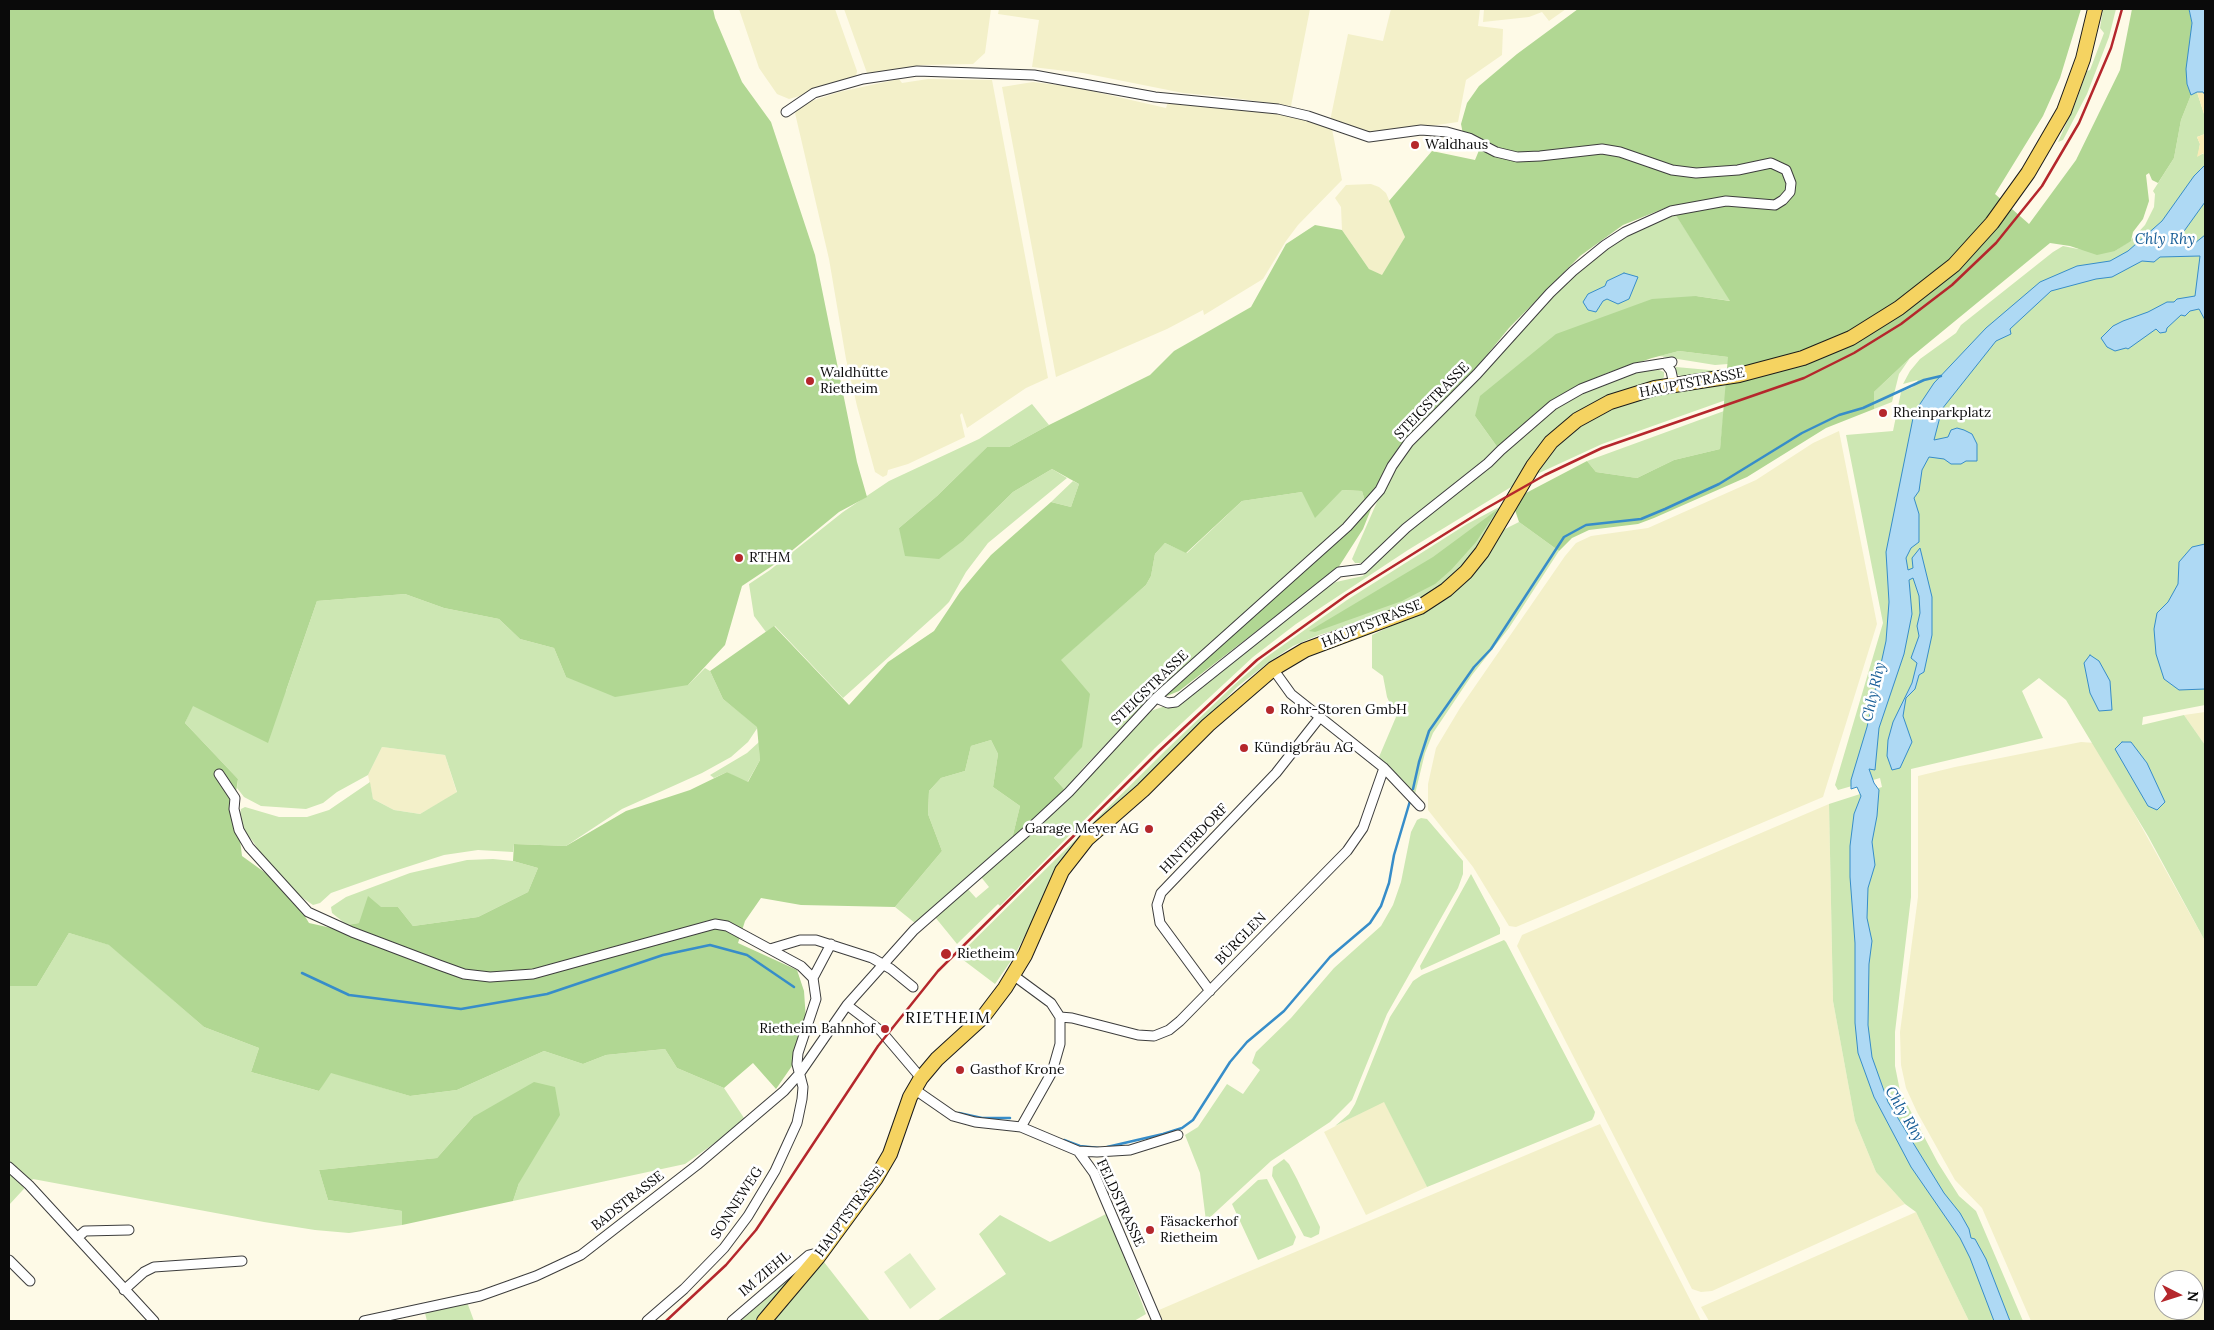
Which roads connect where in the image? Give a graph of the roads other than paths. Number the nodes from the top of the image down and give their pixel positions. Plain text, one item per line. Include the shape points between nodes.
1 (2094, 9) edge
2 (786, 112) dead end
3 (1674, 385) junction
4 (1273, 669) junction
5 (1156, 698) junction
6 (1320, 716) junction
7 (1384, 768) junction
8 (219, 774) dead end
9 (1420, 806) dead end
10 (830, 944) junction
11 (770, 949) junction
12 (883, 964) junction
13 (1013, 975) junction
14 (814, 978) junction
15 (913, 987) dead end
16 (1210, 991) junction
17 (847, 1005) junction
18 (1060, 1017) junction
19 (800, 1074) junction
20 (917, 1083) junction
21 (1021, 1127) junction
22 (1178, 1135) dead end
23 (1078, 1151) junction
24 (9, 1167) edge
25 (129, 1230) dead end
26 (78, 1237) junction
27 (818, 1257) junction
28 (9, 1260) edge
29 (242, 1261) dead end
30 (30, 1281) dead end
31 (124, 1290) junction
32 (154, 1321) edge
33 (364, 1321) edge
34 (647, 1321) edge
35 (732, 1321) edge
36 (764, 1321) edge
37 (1157, 1321) edge

1 - 3 main road, HAUPTSTRASSE via 2083,59 2064,111 2028,173 1992,223 1954,265 1899,308 1851,338 1803,358 1739,375
2 - 5 street, STEIGSTRASSE via 814,93 863,80 917,71 986,72 1058,78 1176,100 1278,109 1369,136 1430,130 1457,134 1496,152 1517,157 1602,149 1672,170 1696,173 1738,170 1771,163 1786,170 1791,183 1790,192 1775,205 1726,201 1671,211 1625,232 1585,260 1409,442 1380,490 1347,527
3 - 4 main road, HAUPTSTRASSE via 1610,402 1577,420 1551,442 1482,552 1446,590 1420,607 1305,650
3 - 5 street via 1668,362 1635,368 1607,378 1553,405 1488,463 1406,528 1363,569 1338,572 1176,702 1168,703
4 - 6 street via 1291,694
4 - 13 main road, HAUPTSTRASSE via 1208,725 1074,853 1062,871
5 - 12 street, STEIGSTRASSE via 1068,792 914,930
6 - 7 street
6 - 16 street, HINTERDORF via 1276,773 1161,893 1157,905 1160,923
7 - 9 street
7 - 16 street, BÜRGLEN via 1363,828 1347,851
8 - 11 street via 235,798 239,830 249,847 308,912 464,974 490,977 533,974 716,924 727,926
10 - 11 street via 807,939
10 - 12 street
10 - 14 street
11 - 14 street via 801,966
12 - 15 street
12 - 17 street, STEIGSTRASSE
13 - 18 street via 1051,1003
13 - 20 main road, HAUPTSTRASSE via 983,1017 937,1058
14 - 19 street, SONNEWEG via 816,999 798,1053
16 - 18 street, BÜRGLEN via 1180,1022 1154,1036
17 - 19 street, BADSTRASSE
17 - 20 street, FELDSTRASSE via 881,1031
18 - 21 street via 1060,1044 1052,1072
19 - 33 street, BADSTRASSE via 697,1165 581,1255 505,1289
19 - 34 street, SONNEWEG via 802,1099 797,1124 775,1171 748,1216 724,1248
20 - 21 street, FELDSTRASSE via 953,1116
20 - 27 main road, HAUPTSTRASSE via 890,1154
21 - 23 street, FELDSTRASSE
22 - 23 street via 1130,1150
23 - 37 street, FELDSTRASSE via 1094,1173
24 - 26 street
25 - 26 street via 86,1231
26 - 31 street
27 - 35 street, IM ZIEHL via 809,1255
27 - 36 main road, HAUPTSTRASSE
28 - 30 street
29 - 31 street via 154,1267
31 - 32 street

